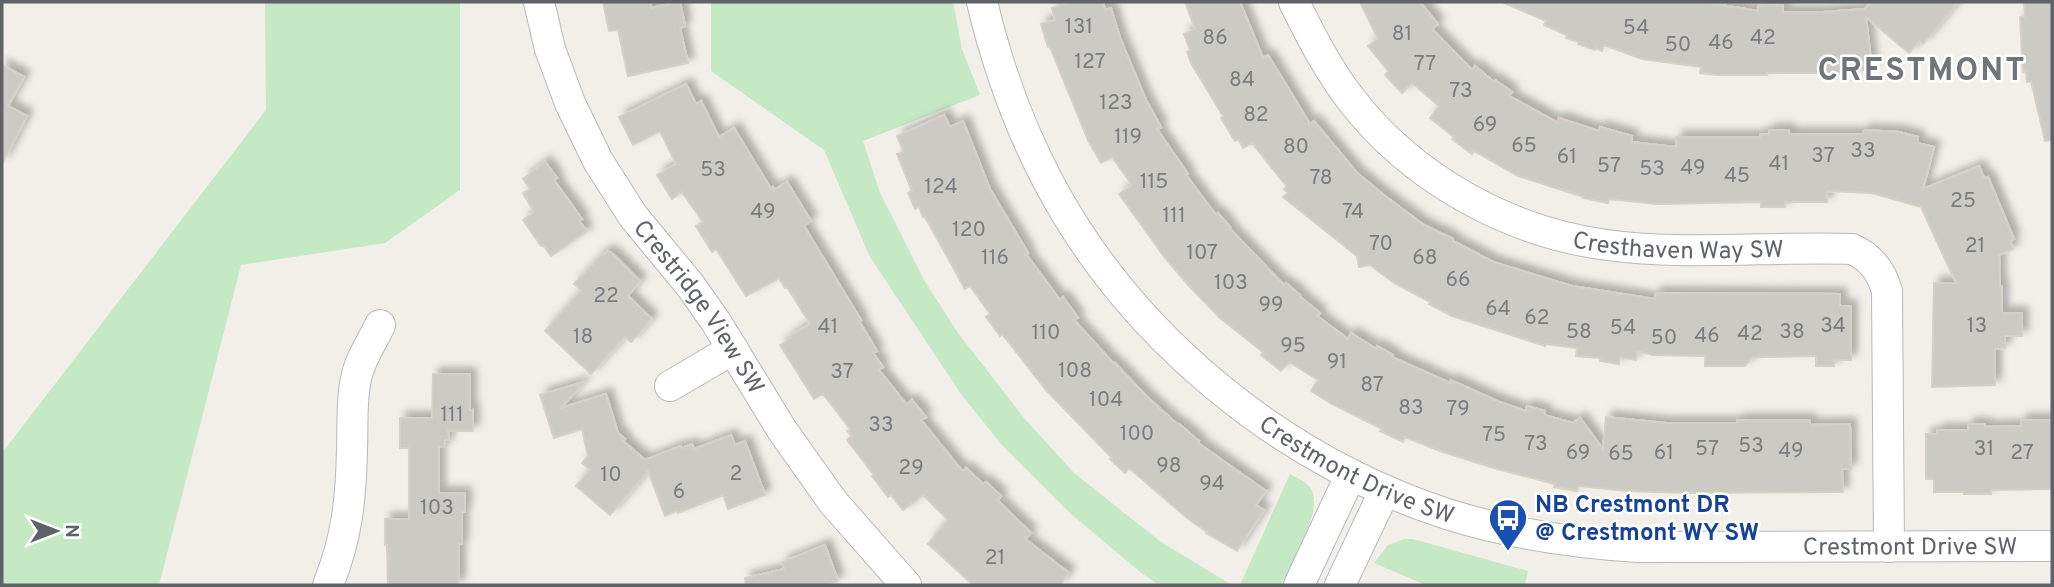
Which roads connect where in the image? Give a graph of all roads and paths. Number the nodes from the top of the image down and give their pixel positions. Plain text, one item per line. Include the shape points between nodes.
1 (539, 2) edge
2 (982, 2) edge
3 (1294, 2) edge
4 (380, 325) dead end
5 (733, 349) junction
6 (670, 386) dead end
7 (1351, 474) junction
8 (1385, 490) junction
9 (2052, 546) edge
10 (1889, 547) junction
11 (328, 585) edge
12 (906, 585) edge
13 (1299, 585) edge
14 (1340, 585) edge

1 - 5 street, Crestridge View SW via 550,50 598,161 633,216 690,285
2 - 7 street, Crestmont Drive SW via 1024,133 1050,185 1116,284 1191,365 1229,397 1298,445
3 - 10 street, Cresthaven Way SW via 1314,44 1351,100 1415,163 1488,209 1538,229 1608,245 1852,249 1871,261 1887,291
4 - 11 street via 356,377 350,505
5 - 6 street
5 - 12 street, Crestridge View SW via 832,502
7 - 8 street, Crestmont Drive SW
7 - 13 street
8 - 10 street, Crestmont Drive SW via 1493,527 1592,544
8 - 14 street
9 - 10 street, Crestmont Drive SW

